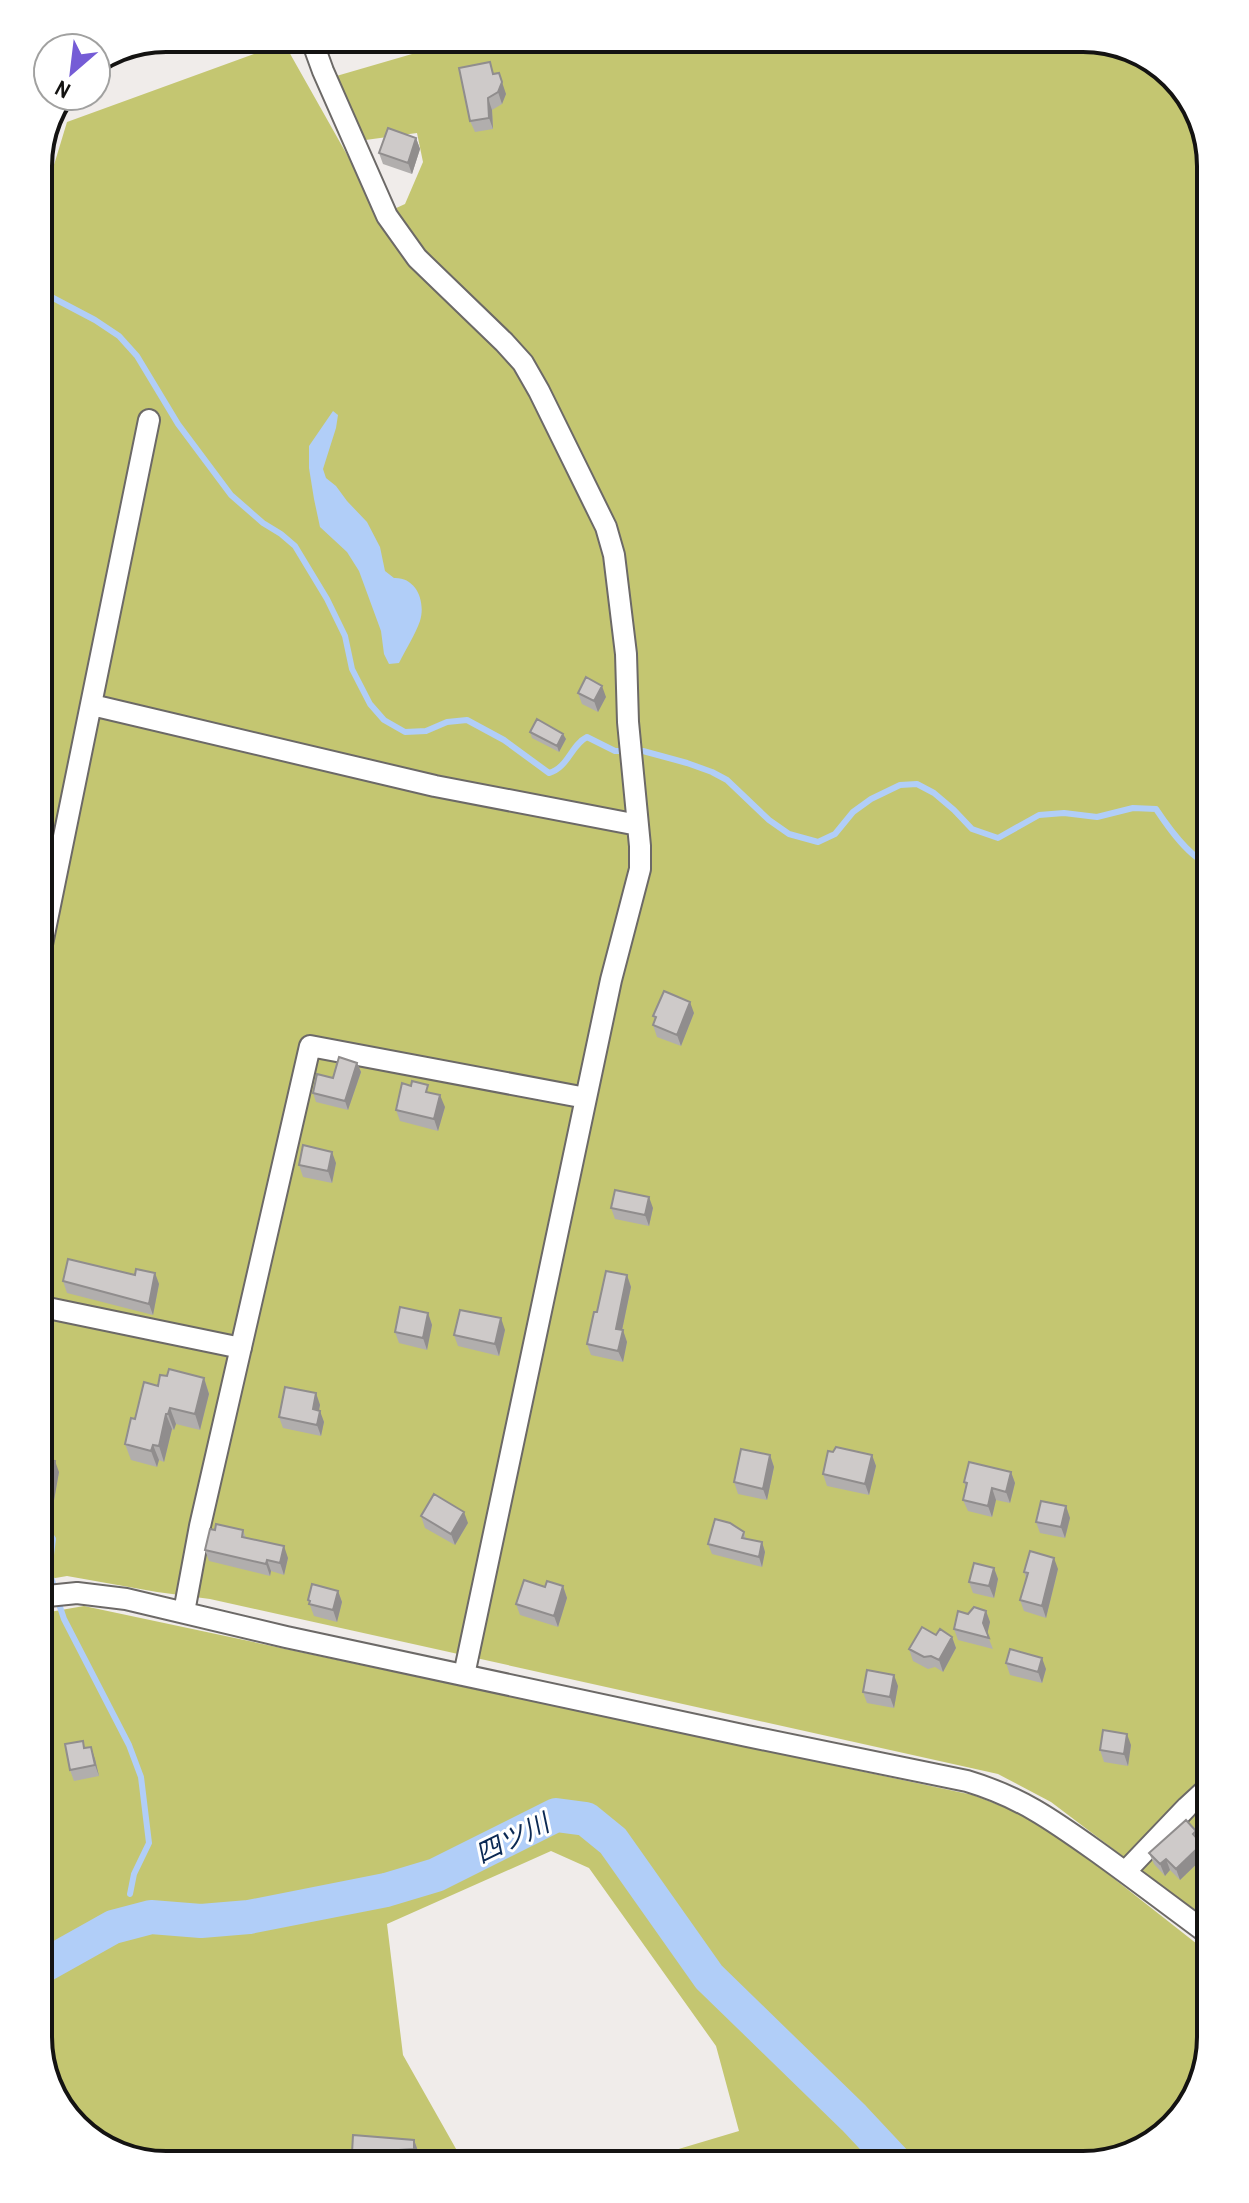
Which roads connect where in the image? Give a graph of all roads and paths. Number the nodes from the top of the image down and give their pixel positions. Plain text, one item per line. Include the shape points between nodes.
1 (316, 52) edge
2 (149, 420) dead end
3 (92, 705) junction
4 (638, 825) junction
5 (52, 897) edge
6 (586, 1098) junction
7 (52, 1309) edge
8 (241, 1348) junction
9 (52, 1596) edge
10 (184, 1612) junction
11 (464, 1675) junction
12 (1197, 1798) edge
13 (1125, 1872) junction
14 (1197, 1926) edge

1 - 4 street via 387,216 417,258 523,363 606,527 626,654
2 - 3 street
3 - 4 street via 435,786
3 - 5 street
4 - 6 street via 640,869
6 - 8 street via 310,1046
6 - 11 street
7 - 8 street
8 - 10 street
9 - 10 street via 126,1599
10 - 11 street
11 - 13 street via 976,1783 1040,1812
12 - 13 street
13 - 14 street

